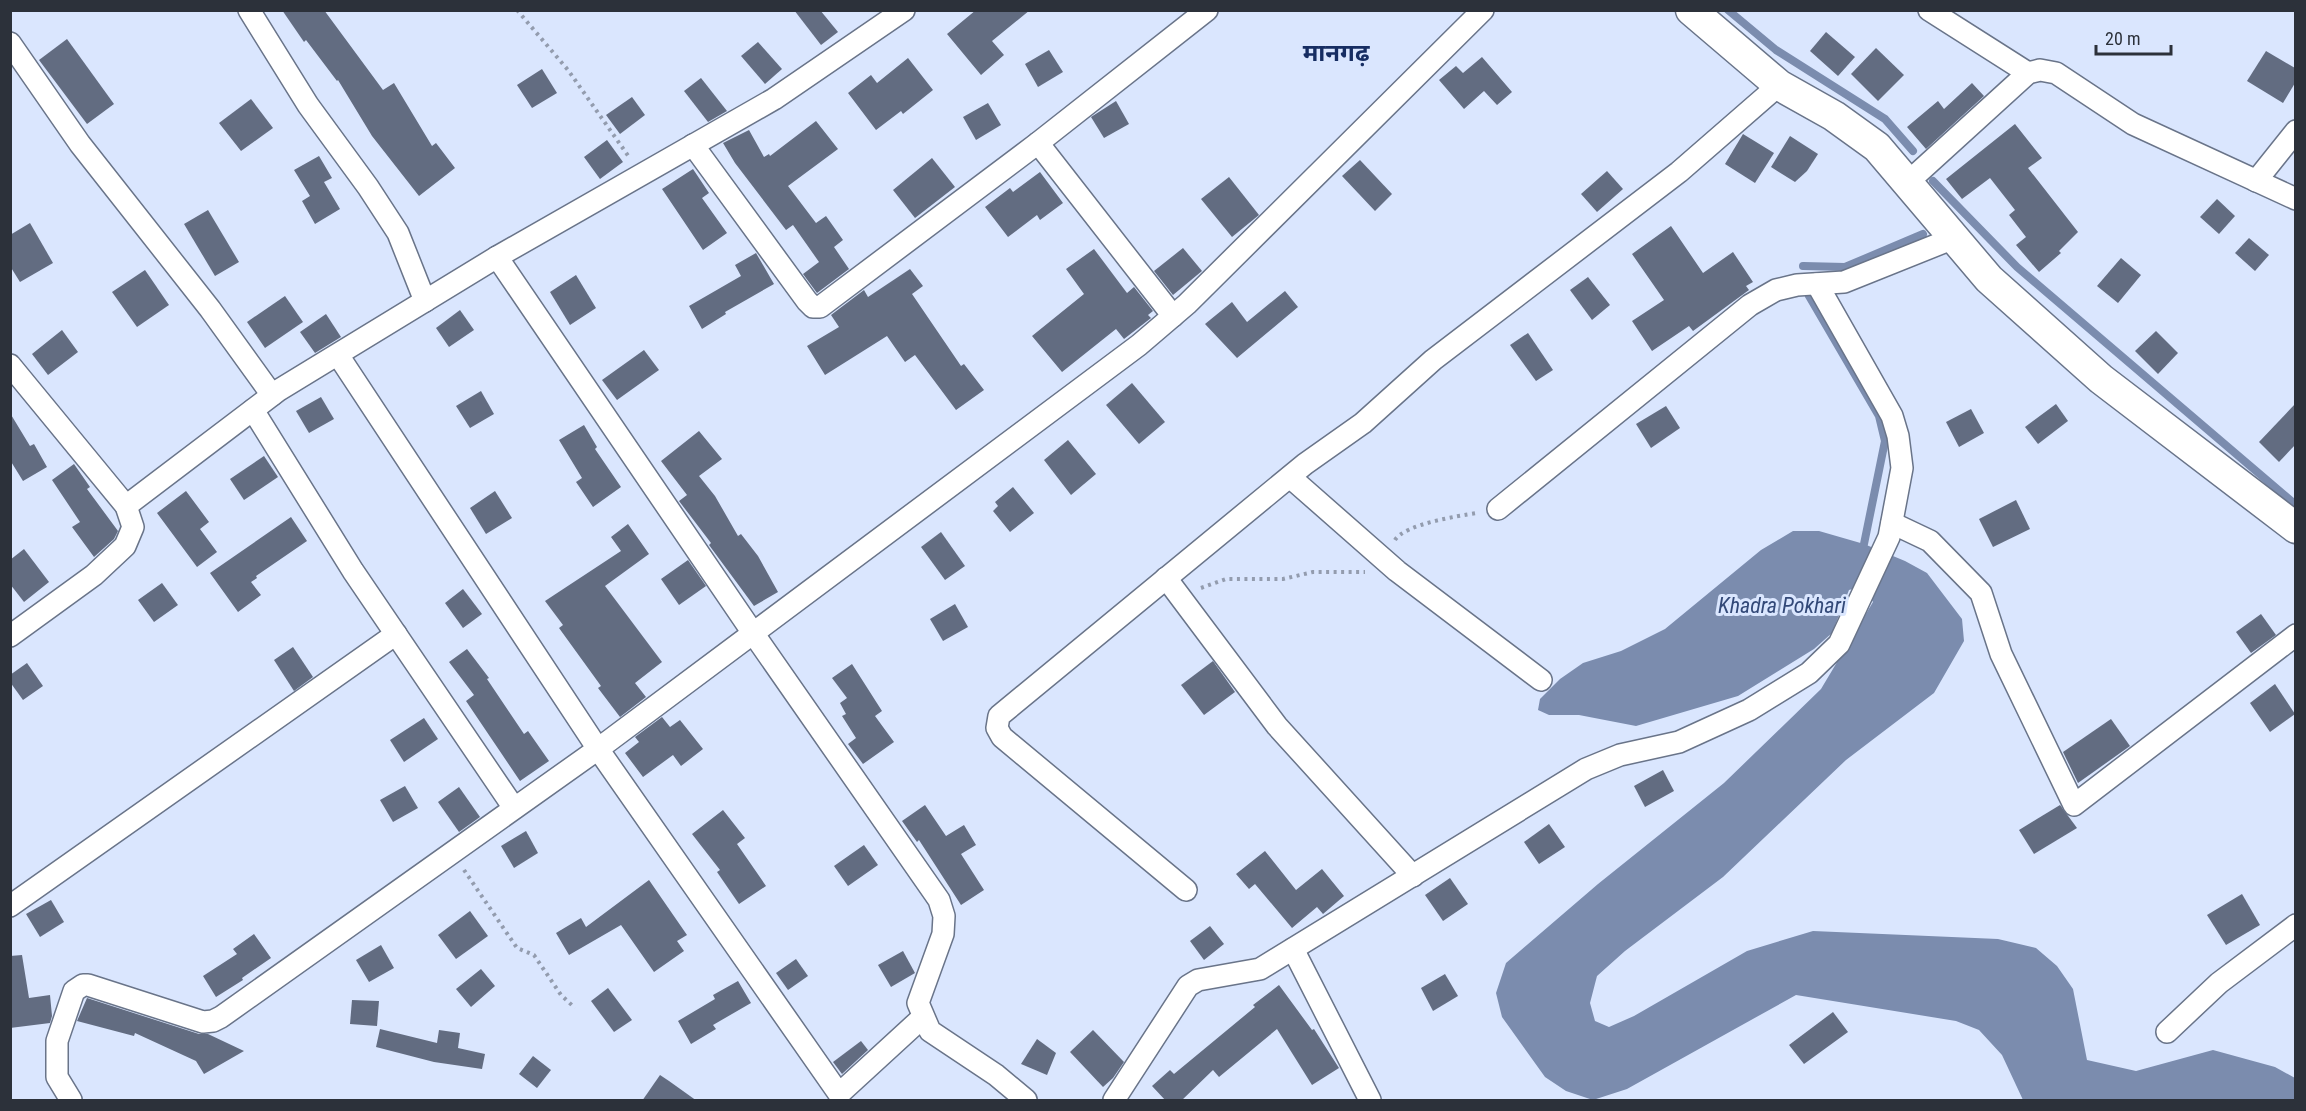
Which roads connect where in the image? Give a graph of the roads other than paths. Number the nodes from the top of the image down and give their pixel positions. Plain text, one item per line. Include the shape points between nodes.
1 (249, 10) edge
2 (904, 10) edge
3 (1207, 10) edge
4 (1483, 10) edge
5 (1691, 10) edge
6 (1929, 10) edge
7 (10, 43) edge
8 (2028, 74) junction
9 (1779, 85) junction
10 (2295, 131) edge
11 (1038, 143) junction
12 (693, 145) junction
13 (2256, 181) junction
14 (1907, 183) junction
15 (2295, 200) edge
16 (1954, 238) junction
17 (497, 257) junction
18 (1817, 284) junction
19 (425, 301) junction
20 (1173, 316) junction
21 (338, 355) junction
22 (10, 365) edge
23 (272, 395) junction
24 (253, 410) junction
25 (1290, 477) junction
26 (126, 506) junction
27 (1498, 509) road end
28 (2295, 528) edge
29 (1891, 530) junction
30 (1166, 578) junction
31 (753, 633) junction
32 (396, 634) junction
33 (2295, 635) edge
34 (10, 636) edge
35 (1541, 680) dead end
36 (598, 749) junction
37 (514, 808) junction
38 (1413, 876) junction
39 (1186, 890) dead end
40 (10, 906) edge
41 (2295, 925) edge
42 (1293, 950) junction
43 (923, 1017) junction
44 (2167, 1032) dead end
45 (71, 1101) edge
46 (1026, 1101) edge
47 (1114, 1101) edge
48 (1370, 1101) edge

1 - 19 street via 308,105 398,232
2 - 12 street via 774,99
3 - 11 street
4 - 20 street
5 - 9 street
6 - 8 street
7 - 23 street via 80,144 210,309
8 - 13 street via 2040,70 2056,73 2133,124
8 - 14 street
9 - 14 street via 1834,116 1877,147
9 - 25 street via 1679,172 1433,360 1363,423
10 - 13 street
11 - 12 street via 816,308
11 - 20 street
12 - 17 street
13 - 15 street
14 - 16 street
16 - 18 street via 1844,282
16 - 28 street via 1989,279 2101,379
17 - 19 street
17 - 31 street
18 - 27 street via 1776,290 1750,305
18 - 29 street via 1892,416 1902,468
19 - 21 street
20 - 31 street
21 - 23 street
21 - 36 street
22 - 26 street
23 - 24 street
24 - 26 street
24 - 32 street
25 - 30 street
25 - 35 street via 1383,559
26 - 34 street via 134,527 125,546 94,575
29 - 33 street via 1930,541 1981,593 2001,654 2074,805
29 - 38 street via 1839,644 1809,673 1749,710 1679,742 1620,755 1586,769
30 - 38 street via 1277,726
30 - 39 street via 999,716 997,728 1002,737
31 - 36 street
31 - 43 street via 939,900 944,916 943,934 918,1004
32 - 37 street
32 - 40 street
36 - 37 street
36 - 43 street via 839,1094
37 - 45 street via 213,1021 203,1022 88,985 78,987 57,1041 57,1077
38 - 42 street
41 - 44 street via 2219,983
42 - 47 street via 1260,969 1198,980 1188,986
42 - 48 street
43 - 46 street via 930,1031 996,1075

